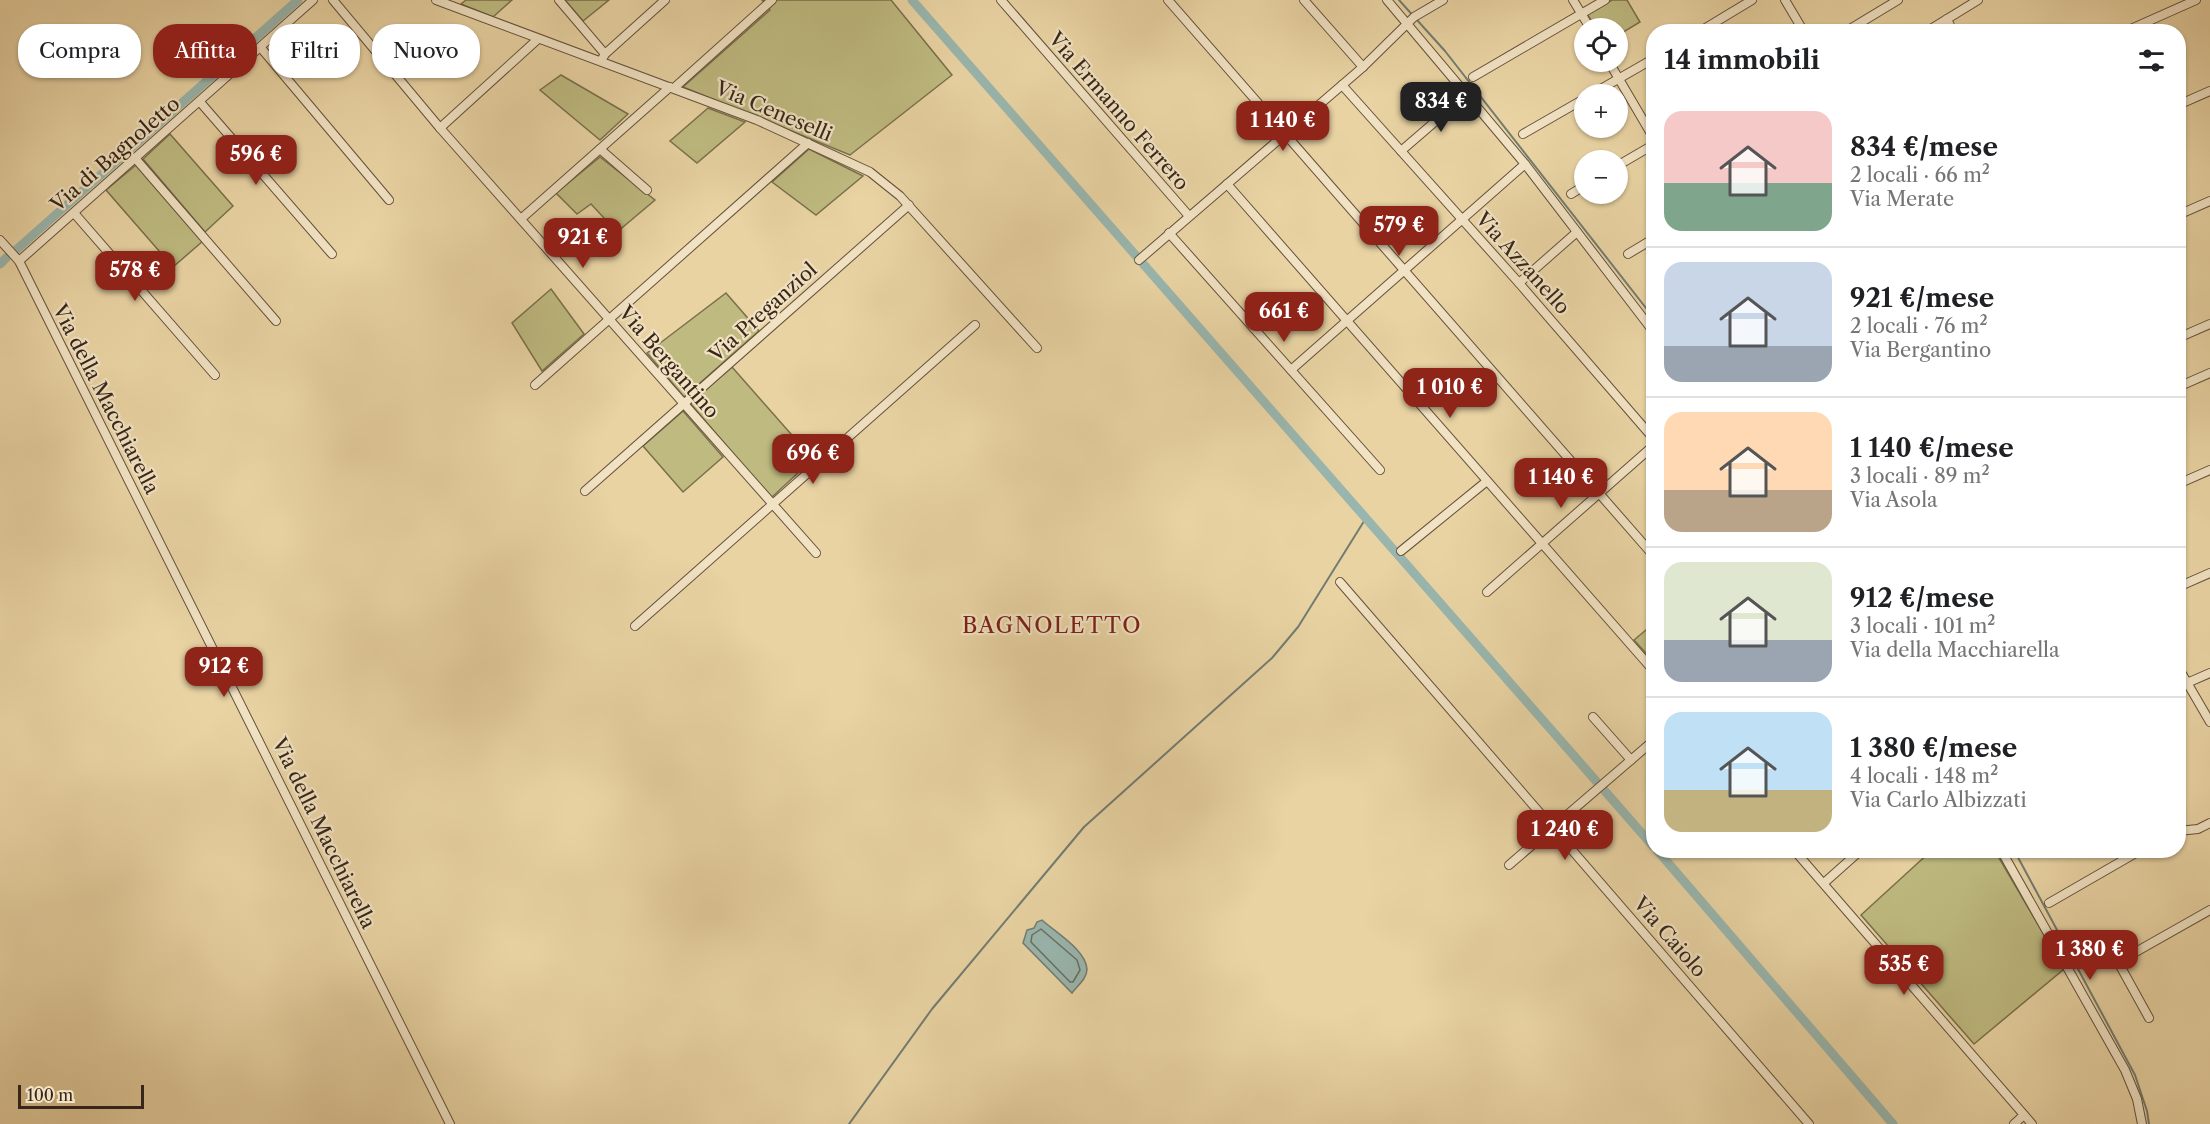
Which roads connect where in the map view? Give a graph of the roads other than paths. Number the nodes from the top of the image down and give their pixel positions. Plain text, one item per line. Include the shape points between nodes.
1 (313, 0) edge
2 (333, 0) edge
3 (436, 0) edge
4 (559, 0) edge
5 (665, 0) edge
6 (772, 0) edge
7 (1001, 0) edge
8 (1168, 0) edge
9 (1304, 0) edge
10 (1388, 0) edge
11 (1443, 0) edge
12 (1573, 0) edge
13 (1605, 0) edge
14 (1752, 0) edge
15 (1785, 0) edge
16 (1898, 0) edge
17 (1978, 0) edge
18 (2196, 0) edge
19 (1581, 14) junction
20 (1584, 18) edge
21 (1947, 19) junction
22 (1408, 24) junction
23 (1712, 24) edge
24 (1799, 24) edge
25 (1858, 24) edge
26 (1939, 24) edge
27 (1949, 24) edge
28 (2142, 24) edge
29 (538, 39) junction
30 (261, 48) junction
31 (603, 58) junction
32 (1646, 63) edge
33 (1363, 67) junction
34 (1615, 72) edge
35 (1473, 77) dead end
36 (1619, 79) junction
37 (1610, 84) edge
38 (1342, 85) junction
39 (672, 88) junction
40 (2210, 91) edge
41 (1466, 95) junction
42 (200, 102) junction
43 (2186, 102) edge
44 (1574, 105) edge
45 (1646, 125) edge
46 (440, 128) junction
47 (1285, 133) junction
48 (1523, 134) dead end
49 (808, 143) junction
50 (600, 149) junction
51 (1646, 149) edge
52 (1401, 151) junction
53 (135, 158) junction
54 (1628, 160) edge
55 (1525, 165) junction
56 (1227, 184) junction
57 (647, 190) dead end
58 (1574, 192) edge
59 (1571, 194) dead end
60 (389, 200) dead end
61 (2210, 201) edge
62 (909, 205) junction
63 (2186, 212) edge
64 (74, 213) junction
65 (1189, 216) junction
66 (522, 218) junction
67 (1462, 220) junction
68 (1577, 232) junction
69 (1169, 233) junction
70 (1, 243) edge
71 (1646, 243) edge
72 (332, 254) dead end
73 (1628, 254) dead end
74 (1139, 260) dead end
75 (19, 261) junction
76 (1405, 269) junction
77 (1519, 282) junction
78 (610, 319) junction
79 (1347, 320) junction
80 (276, 321) dead end
81 (1646, 322) edge
82 (2210, 324) edge
83 (975, 325) dead end
84 (2186, 334) edge
85 (1037, 348) dead end
86 (1291, 370) junction
87 (2210, 372) edge
88 (215, 375) dead end
89 (2186, 383) edge
90 (535, 385) dead end
91 (684, 405) junction
92 (1646, 430) edge
93 (1646, 452) edge
94 (2210, 470) edge
95 (1380, 471) dead end
96 (2186, 480) edge
97 (1487, 481) junction
98 (585, 491) dead end
99 (1599, 493) junction
100 (772, 504) junction
101 (1542, 543) junction
102 (1646, 547) edge
103 (1401, 551) dead end
104 (816, 553) dead end
105 (2210, 573) edge
106 (1340, 582) dead end
107 (2186, 584) edge
108 (1487, 592) dead end
109 (635, 626) dead end
110 (1646, 662) edge
111 (2210, 673) edge
112 (2187, 683) joint
113 (1593, 717) dead end
114 (2210, 722) edge
115 (1646, 747) edge
116 (1631, 760) junction
117 (2210, 823) edge
118 (1553, 827) junction
119 (2186, 830) edge
120 (1801, 858) edge
121 (1852, 858) edge
122 (2006, 858) edge
123 (2126, 858) edge
124 (1509, 865) dead end
125 (1824, 884) junction
126 (2049, 903) dead end
127 (2210, 910) edge
128 (2149, 1018) dead end
129 (2024, 1115) junction
130 (450, 1124) edge
131 (1809, 1124) edge
132 (2014, 1124) edge
133 (2032, 1124) edge
134 (2142, 1124) edge

1 - 30 street, Via di Bagnoletto
2 - 46 street, Via Bergantino
3 - 29 street, Via Ceneselli
4 - 31 street
5 - 31 street
6 - 39 street
7 - 65 street, Via Ermanno Ferrero
8 - 47 street
9 - 33 street
10 - 22 street
11 - 22 street
12 - 19 street
13 - 19 street
14 - 23 street
15 - 24 street
16 - 25 street
17 - 21 street
18 - 28 street
19 - 20 street
19 - 35 street
21 - 26 street
21 - 27 street
22 - 33 street
22 - 41 street
29 - 31 street, Via Ceneselli
29 - 46 street
30 - 42 street, Via di Bagnoletto
30 - 60 street
31 - 39 street, Via Ceneselli
32 - 36 street
33 - 38 street
34 - 36 street
36 - 37 street
36 - 45 street
38 - 47 street
38 - 52 street, Via Azzanello
39 - 49 street, Via Ceneselli via 738,111
39 - 50 street
40 - 43 street
41 - 52 street
41 - 55 street
42 - 53 street, Via di Bagnoletto
42 - 72 street
44 - 48 street
46 - 66 street, Via Bergantino
47 - 56 street
47 - 76 street
49 - 62 street, Via Ceneselli via 876,176
49 - 78 street
50 - 57 street
50 - 66 street
51 - 54 street
52 - 67 street, Via Azzanello
53 - 64 street, Via di Bagnoletto
53 - 80 street
55 - 67 street
55 - 68 street
56 - 65 street
56 - 79 street
58 - 59 street
61 - 63 street
62 - 85 street, Via Ceneselli
62 - 91 street, Via Preganziol
64 - 75 street, Via di Bagnoletto
64 - 88 street
65 - 69 street
66 - 78 street, Via Bergantino
67 - 76 street
67 - 77 street, Via Azzanello
68 - 77 street
68 - 81 street
69 - 74 street
69 - 86 street
70 - 75 street, Via della Macchiarella
71 - 73 street
75 - 130 street, Via della Macchiarella
76 - 79 street
76 - 99 street
77 - 92 street, Via Azzanello
78 - 90 street
78 - 91 street, Via Bergantino
79 - 86 street
79 - 97 street
82 - 84 street
83 - 100 street
86 - 95 street
87 - 89 street
91 - 98 street, Via Preganziol
91 - 100 street, Via Bergantino
93 - 99 street
94 - 96 street
97 - 101 street
97 - 103 street
99 - 101 street
99 - 102 street
100 - 104 street, Via Bergantino
100 - 109 street
101 - 108 street
101 - 110 street
105 - 107 street
106 - 118 street, Via Caiolo
111 - 112 street
112 - 114 street
113 - 116 street
115 - 116 street
116 - 118 street
117 - 119 street
118 - 124 street
118 - 131 street, Via Caiolo
120 - 125 street
121 - 125 street
122 - 134 street via 2125,1070 2139,1104
123 - 126 street
125 - 129 street
127 - 128 street via 2118,962
129 - 132 street
129 - 133 street

